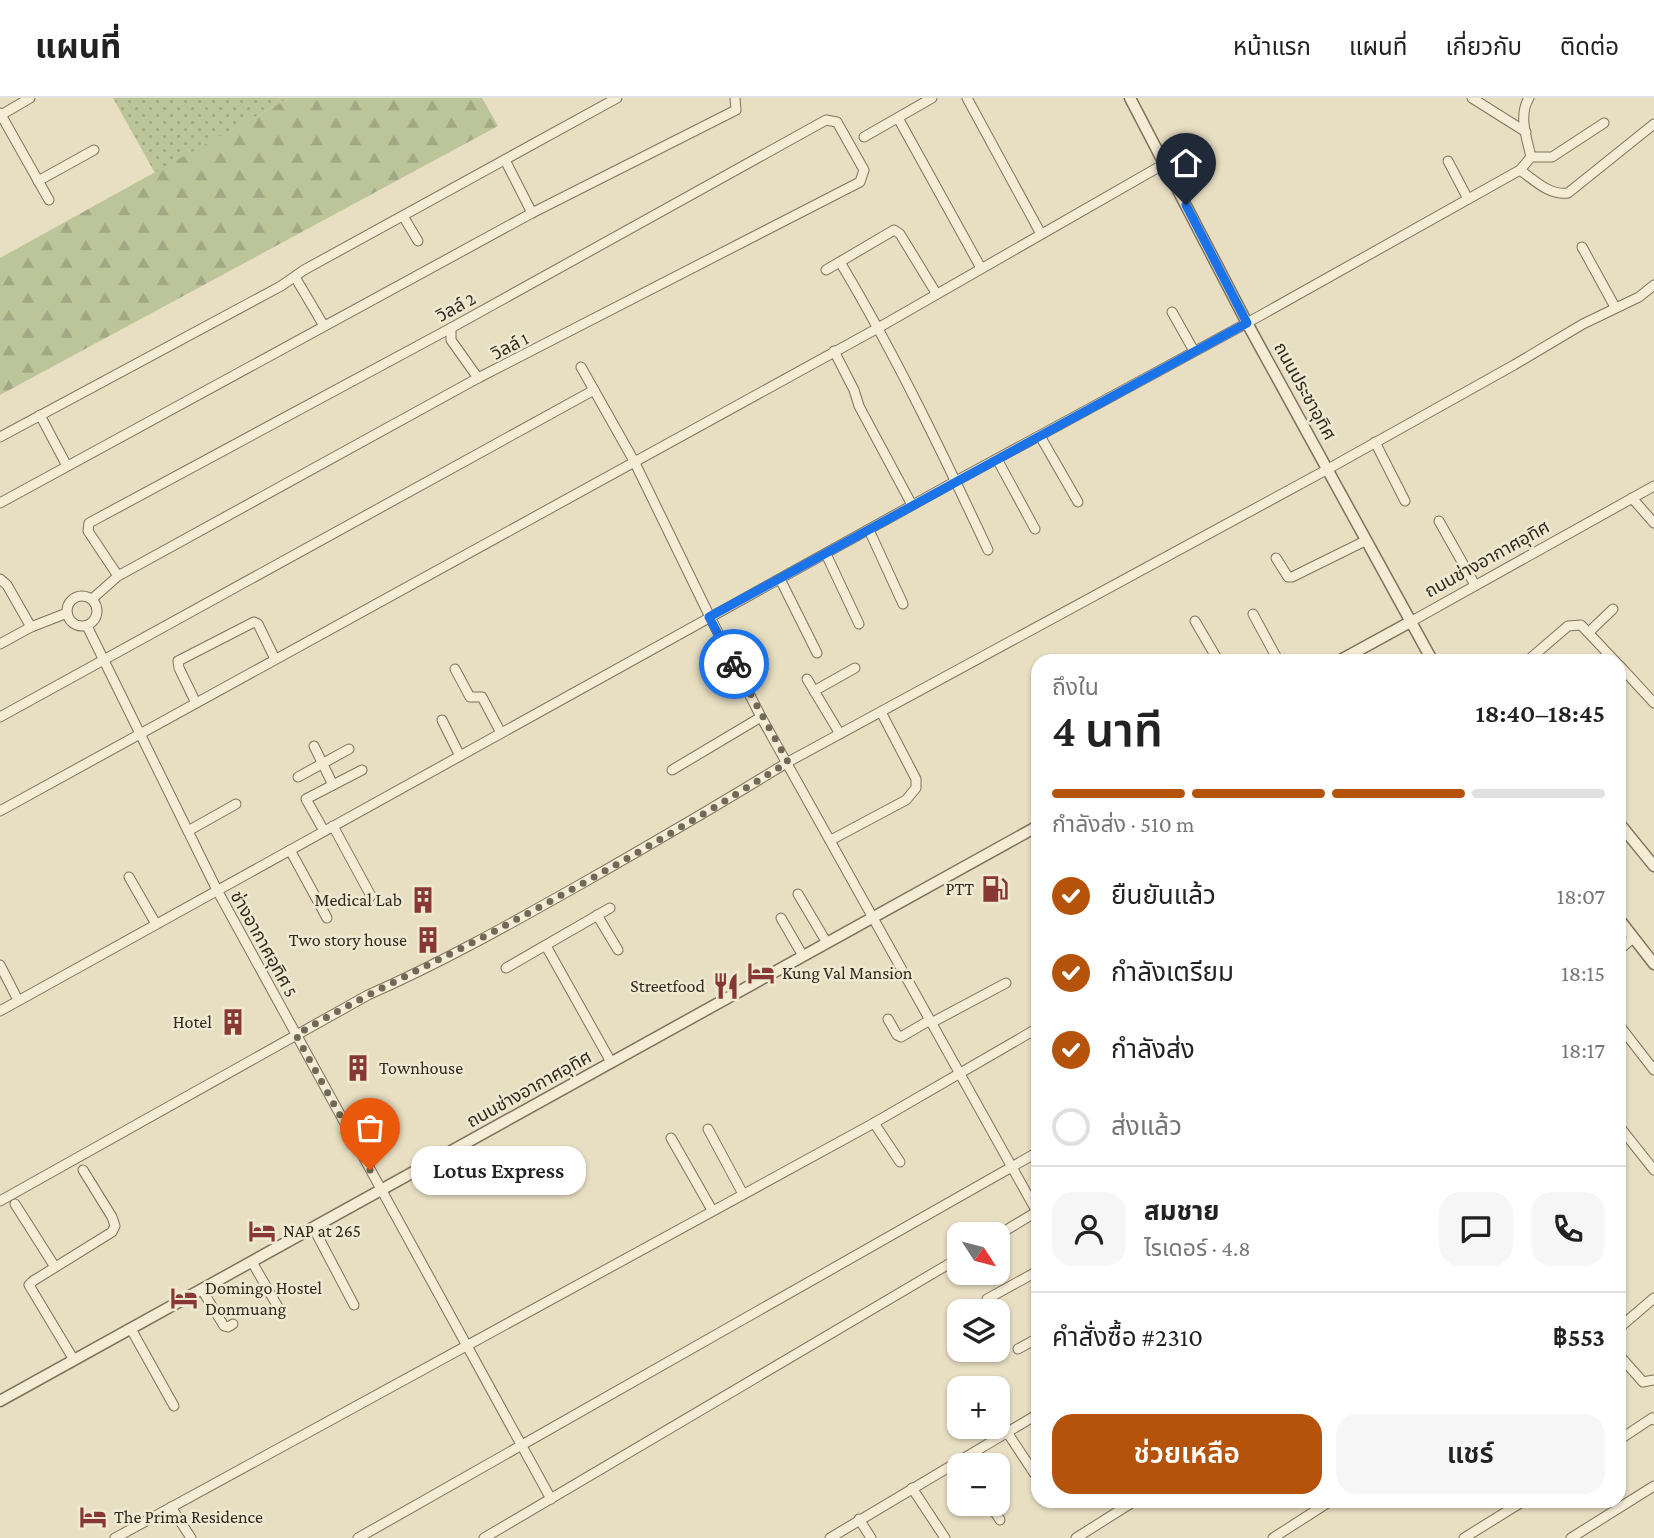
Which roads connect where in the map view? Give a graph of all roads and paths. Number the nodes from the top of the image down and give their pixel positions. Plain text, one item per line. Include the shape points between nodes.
1 (30, 98) edge
2 (617, 98) edge
3 (735, 98) edge
4 (932, 98) edge
5 (967, 98) edge
6 (1130, 98) edge
7 (1472, 98) edge
8 (1529, 98) edge
9 (0, 114) edge
10 (898, 118) junction
11 (836, 122) joint
12 (1604, 123) dead end
13 (1654, 124) edge
14 (1525, 132) junction
15 (864, 137) dead end
16 (94, 150) dead end
17 (1531, 158) junction
18 (505, 160) junction
19 (1448, 161) dead end
20 (1164, 164) junction
21 (1520, 170) junction
22 (38, 181) junction
23 (1468, 199) junction
24 (49, 200) dead end
25 (532, 212) junction
26 (403, 216) junction
27 (1041, 234) junction
28 (418, 241) dead end
29 (1582, 247) dead end
30 (840, 262) junction
31 (981, 268) junction
32 (826, 270) dead end
33 (295, 277) junction
34 (1654, 285) edge
35 (936, 293) junction
36 (1615, 307) junction
37 (1172, 312) dead end
38 (1247, 323) junction
39 (324, 326) junction
40 (451, 328) junction
41 (878, 328) junction
42 (834, 351) junction
43 (1194, 351) junction
44 (581, 367) dead end
45 (478, 378) junction
46 (594, 390) junction
47 (40, 415) junction
48 (1040, 436) junction
49 (0, 437) edge
50 (1374, 442) junction
51 (997, 459) junction
52 (634, 461) junction
53 (67, 467) junction
54 (1328, 469) junction
55 (956, 481) junction
56 (1654, 486) edge
57 (1632, 498) junction
58 (1405, 501) dead end
59 (1078, 502) dead end
60 (0, 503) edge
61 (912, 505) junction
62 (1438, 521) dead end
63 (1654, 523) edge
64 (1035, 529) dead end
65 (869, 530) junction
66 (1365, 541) junction
67 (988, 550) dead end
68 (826, 554) junction
69 (1276, 558) dead end
70 (118, 576) junction
71 (0, 579) edge
72 (780, 579) junction
73 (1475, 585) junction
74 (92, 599) junction
75 (903, 604) dead end
76 (1613, 608) dead end
77 (67, 613) junction
78 (1253, 614) dead end
79 (709, 617) junction
80 (1195, 621) dead end
81 (1412, 621) junction
82 (859, 624) dead end
83 (87, 626) junction
84 (31, 627) junction
85 (1589, 632) junction
86 (0, 644) edge
87 (817, 653) dead end
88 (1214, 654) edge
89 (1275, 654) edge
90 (1352, 654) edge
91 (1429, 654) edge
92 (1535, 654) edge
93 (1609, 654) edge
94 (275, 659) junction
95 (104, 662) junction
96 (855, 668) dead end
97 (454, 669) dead end
98 (1626, 673) edge
99 (807, 680) dead end
100 (814, 691) junction
101 (195, 703) junction
102 (1654, 703) edge
103 (881, 712) junction
104 (0, 717) edge
105 (761, 717) junction
106 (442, 720) dead end
107 (140, 733) junction
108 (501, 733) junction
109 (840, 734) junction
110 (314, 746) dead end
111 (349, 748) dead end
112 (460, 755) junction
113 (788, 762) junction
114 (322, 763) junction
115 (362, 770) dead end
116 (672, 770) dead end
117 (298, 777) dead end
118 (333, 785) junction
119 (236, 804) dead end
120 (0, 811) edge
121 (328, 828) junction
122 (1031, 830) edge
123 (188, 831) junction
124 (1626, 832) edge
125 (831, 840) junction
126 (289, 850) junction
127 (1654, 866) edge
128 (129, 877) dead end
129 (216, 890) junction
130 (798, 894) dead end
131 (370, 896) dead end
132 (610, 908) dead end
133 (597, 915) junction
134 (327, 918) dead end
135 (781, 918) dead end
136 (872, 918) junction
137 (156, 924) junction
138 (1626, 928) edge
139 (1633, 938) junction
140 (827, 943) junction
141 (1626, 944) edge
142 (546, 946) junction
143 (618, 950) dead end
144 (803, 956) junction
145 (1654, 964) edge
146 (0, 965) edge
147 (506, 968) dead end
148 (1006, 983) dead end
149 (19, 1000) junction
150 (0, 1011) edge
151 (888, 1019) dead end
152 (931, 1022) junction
153 (1031, 1032) edge
154 (1626, 1034) edge
155 (296, 1035) junction
156 (611, 1062) junction
157 (1654, 1070) edge
158 (959, 1072) junction
159 (874, 1122) junction
160 (708, 1129) dead end
161 (1626, 1135) edge
162 (671, 1138) dead end
163 (1031, 1156) edge
164 (900, 1162) dead end
165 (1012, 1167) junction
166 (83, 1170) dead end
167 (1654, 1170) edge
168 (382, 1192) junction
169 (743, 1194) junction
170 (1031, 1200) edge
171 (0, 1201) edge
172 (15, 1204) dead end
173 (712, 1210) junction
174 (1031, 1215) edge
175 (1010, 1228) edge
176 (314, 1229) junction
177 (252, 1262) junction
178 (947, 1265) edge
179 (55, 1268) junction
180 (1031, 1275) edge
181 (202, 1290) junction
182 (1654, 1298) edge
183 (987, 1299) dead end
184 (354, 1305) dead end
185 (278, 1307) dead end
186 (1626, 1322) edge
187 (233, 1324) dead end
188 (131, 1329) junction
189 (1031, 1342) edge
190 (465, 1344) junction
191 (1018, 1349) dead end
192 (74, 1360) junction
193 (1626, 1363) edge
194 (1654, 1380) edge
195 (1, 1398) edge
196 (174, 1406) dead end
197 (1031, 1417) edge
198 (1654, 1420) edge
199 (1010, 1430) edge
200 (1626, 1436) edge
201 (1010, 1437) edge
202 (996, 1439) edge
203 (521, 1445) junction
204 (975, 1453) edge
205 (1031, 1468) edge
206 (947, 1469) edge
207 (1654, 1486) edge
208 (912, 1488) junction
209 (551, 1499) junction
210 (1626, 1504) edge
211 (171, 1507) junction
212 (1124, 1508) edge
213 (1320, 1508) edge
214 (1512, 1508) edge
215 (1619, 1508) edge
216 (997, 1516) edge
217 (859, 1519) junction
218 (1000, 1520) dead end
219 (115, 1538) edge
220 (191, 1538) edge
221 (358, 1538) edge
222 (484, 1538) edge
223 (830, 1538) edge
224 (871, 1538) edge
225 (945, 1538) edge
226 (1076, 1538) edge
227 (1273, 1538) edge
228 (1464, 1538) edge
229 (1571, 1538) edge

1 - 9 street
2 - 18 street
3 - 25 street via 736,110
4 - 10 street
5 - 27 street
6 - 20 street, ถนนประชาอุทิศ
7 - 14 street
8 - 14 street via 1524,106
9 - 22 street
10 - 15 street
10 - 31 street
11 - 40 street, วิลล์ 2 via 826,120
11 - 45 street, วิลล์ 1 via 864,170 860,182
12 - 17 street via 1552,157
13 - 21 street via 1568,193 1548,190
14 - 17 street
16 - 22 street
17 - 21 street
18 - 25 street
18 - 26 street
19 - 23 street
20 - 27 street
20 - 38 street, ถนนประชาอุทิศ
21 - 23 street
22 - 24 street
23 - 38 street
25 - 39 street
26 - 28 street
26 - 33 street
27 - 31 street
29 - 36 street
30 - 32 street
30 - 35 street via 894,230
30 - 41 street
31 - 35 street
33 - 39 street
33 - 47 street
34 - 36 street
35 - 41 street
36 - 50 street
37 - 43 street
38 - 43 street
38 - 54 street, ถนนประชาอุทิศ
39 - 53 street
40 - 45 street via 451,340
40 - 70 street, วิลล์ 2 via 89,523 88,531
41 - 42 street
41 - 55 street
42 - 52 street
42 - 61 street
43 - 48 street
44 - 46 street
45 - 70 street, วิลล์ 1
46 - 52 street
46 - 95 street
47 - 49 street
47 - 53 street
48 - 51 street
48 - 59 street
50 - 54 street
50 - 58 street
51 - 55 street
51 - 64 street
52 - 79 street
52 - 94 street
53 - 60 street
54 - 66 street, ถนนประชาอุทิศ
54 - 103 street
55 - 61 street
55 - 67 street
56 - 57 street, ถนนช่างอากาศอุทิศ
57 - 63 street
57 - 73 street, ถนนช่างอากาศอุทิศ
61 - 65 street
62 - 73 street
65 - 68 street
65 - 75 street
66 - 69 street via 1288,577
66 - 81 street, ถนนประชาอุทิศ
68 - 72 street
68 - 82 street
70 - 74 street, วิลล์ 1
71 - 84 street
72 - 79 street
72 - 87 street
73 - 81 street, ถนนช่างอากาศอุทิศ
74 - 77 street via 75,598
74 - 83 street via 97,614
76 - 85 street
77 - 83 street via 76,626
77 - 84 street
78 - 89 street
79 - 105 street
79 - 108 street
80 - 88 street
81 - 90 street, ถนนช่างอากาศอุทิศ
81 - 91 street, ถนนประชาอุทิศ
83 - 95 street, ช่างอากาศอุทิศ 5
84 - 86 street
85 - 92 street via 1581,625 1568,625
85 - 93 street
94 - 101 street
94 - 101 street via 254,622 178,661
95 - 104 street
95 - 107 street, ช่างอากาศอุทิศ 5
96 - 100 street
97 - 108 street via 470,697 482,697
98 - 102 street
99 - 100 street
100 - 109 street
101 - 107 street
103 - 109 street
103 - 125 street via 916,779 916,788 906,800
105 - 113 street
105 - 116 street
106 - 112 street
107 - 120 street
107 - 123 street, ช่างอากาศอุทิศ 5
108 - 112 street
109 - 113 street
110 - 114 street
111 - 114 street
112 - 121 street
113 - 125 street
113 - 155 street via 530,913
114 - 117 street
114 - 118 street
115 - 118 street
118 - 121 street via 306,799
119 - 123 street
121 - 126 street
121 - 131 street
122 - 136 street, ถนนช่างอากาศอุทิศ
123 - 129 street, ช่างอากาศอุทิศ 5
124 - 127 street
125 - 136 street
126 - 129 street
126 - 134 street
128 - 137 street
129 - 137 street
129 - 155 street, ช่างอากาศอุทิศ 5
130 - 140 street
132 - 133 street
133 - 142 street
133 - 143 street
135 - 144 street
136 - 140 street, ถนนช่างอากาศอุทิศ
136 - 152 street
137 - 149 street
138 - 139 street
139 - 141 street
139 - 145 street
140 - 144 street, ถนนช่างอากาศอุทิศ
142 - 147 street
142 - 156 street
144 - 156 street, ถนนช่างอากาศอุทิศ
146 - 149 street
148 - 152 street
149 - 150 street
151 - 152 street via 901,1037
152 - 158 street
153 - 158 street
154 - 157 street
155 - 168 street, ช่างอากาศอุทิศ 5
155 - 171 street
156 - 168 street, ถนนช่างอากาศอุทิศ
158 - 159 street
158 - 165 street
159 - 164 street
159 - 169 street
160 - 169 street
161 - 167 street
162 - 173 street
163 - 165 street
165 - 170 street
165 - 203 street
166 - 179 street via 115,1226 113,1232
168 - 176 street, ถนนช่างอากาศอุทิศ
168 - 190 street, ช่างอากาศอุทิศ 5
169 - 173 street
172 - 179 street
173 - 190 street
174 - 175 street
176 - 177 street, ถนนช่างอากาศอุทิศ
176 - 184 street
177 - 181 street, ถนนช่างอากาศอุทิศ
177 - 185 street
178 - 209 street
179 - 192 street via 29,1285
180 - 183 street
181 - 187 street via 224,1326
181 - 188 street, ถนนช่างอากาศอุทิศ
182 - 186 street
188 - 192 street, ถนนช่างอากาศอุทิศ
188 - 196 street
189 - 191 street
190 - 203 street, ช่างอากาศอุทิศ 5
190 - 211 street
192 - 195 street, ถนนช่างอากาศอุทิศ
193 - 194 street via 1643,1382
197 - 199 street
198 - 200 street
201 - 205 street
202 - 204 street
203 - 209 street, ช่างอากาศอุทิศ 5
203 - 221 street
206 - 208 street
207 - 210 street
208 - 217 street
208 - 225 street
209 - 222 street
211 - 219 street
211 - 220 street
212 - 226 street
213 - 227 street
214 - 228 street
215 - 229 street
216 - 218 street
217 - 223 street
217 - 224 street

